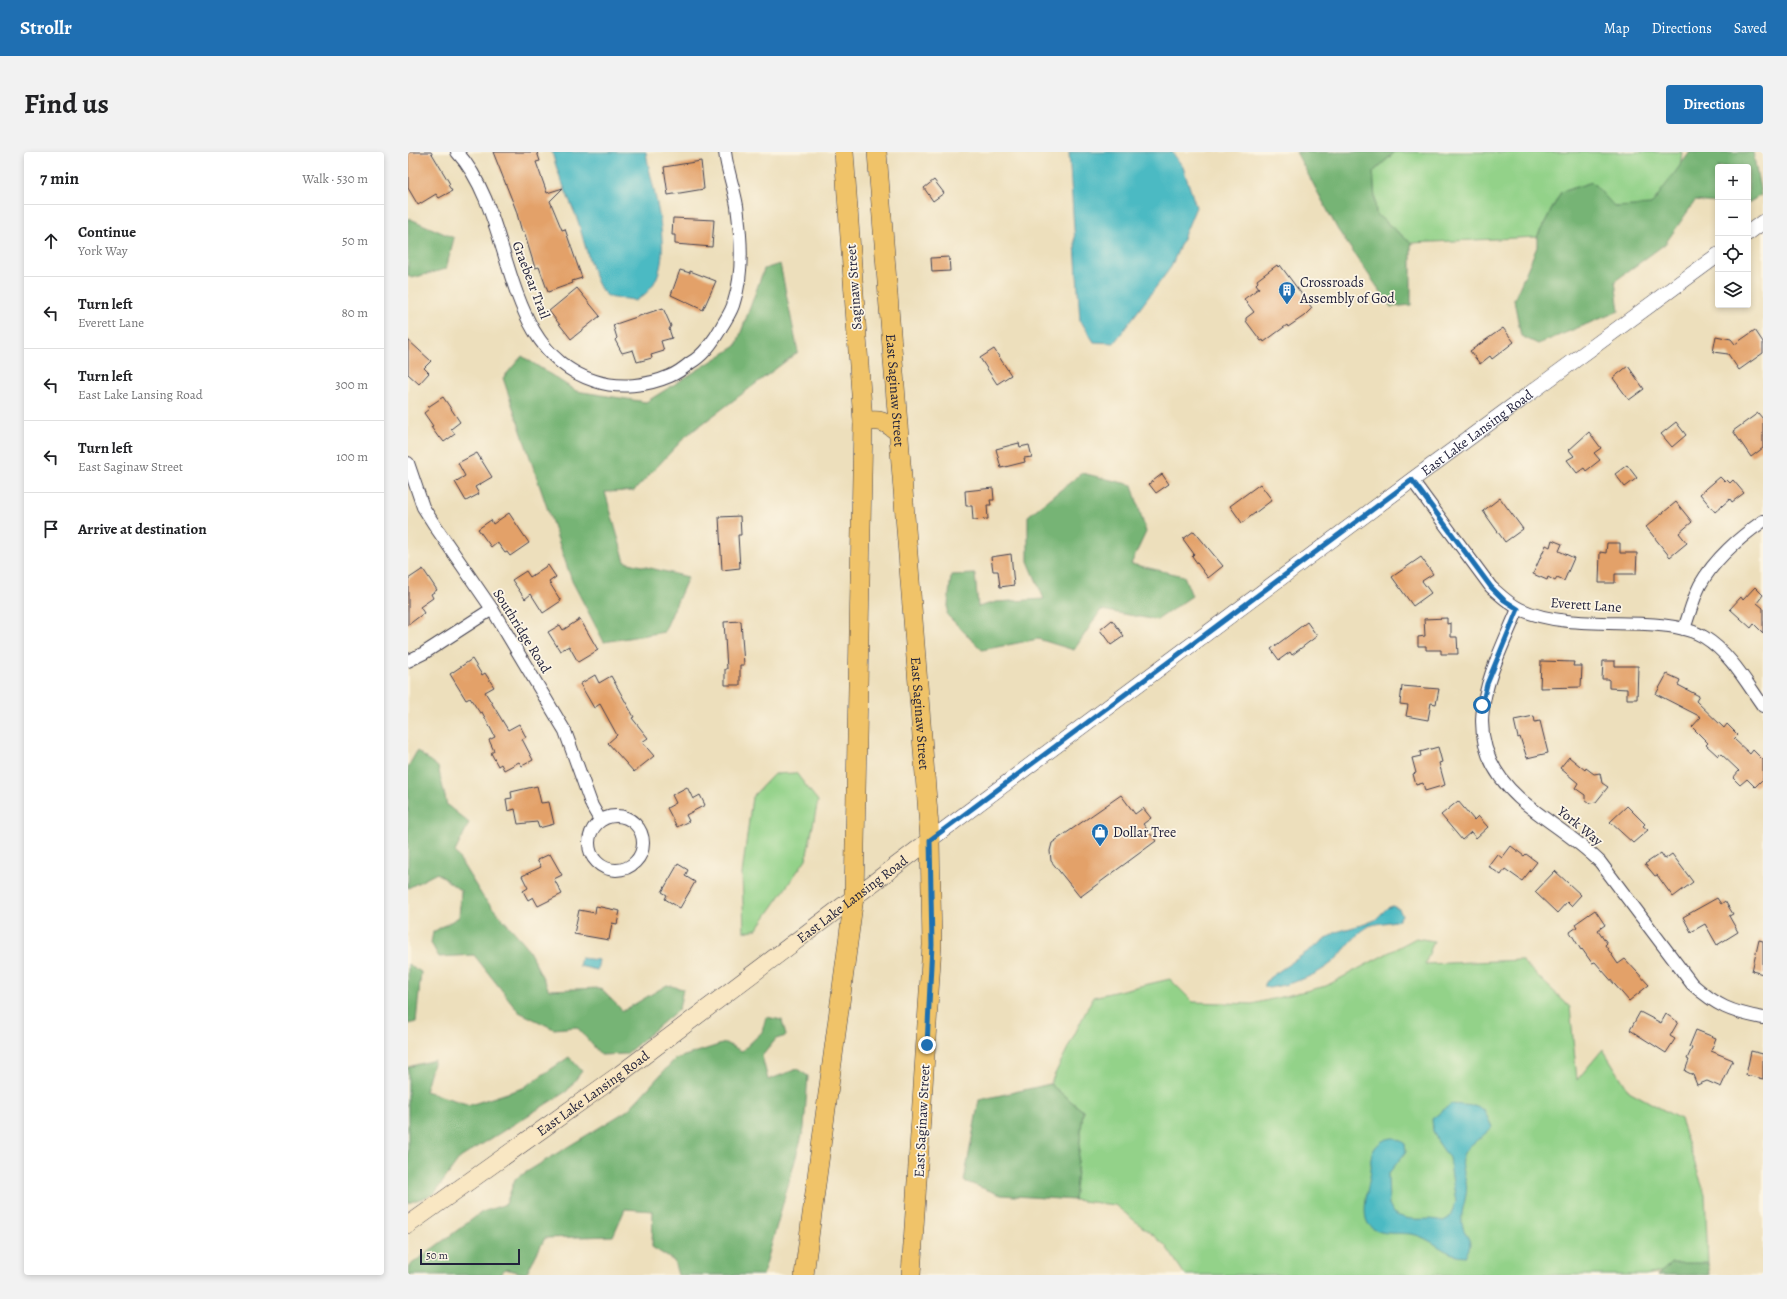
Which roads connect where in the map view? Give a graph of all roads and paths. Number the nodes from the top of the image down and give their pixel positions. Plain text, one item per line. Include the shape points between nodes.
1 (458, 152) edge
2 (725, 152) edge
3 (844, 152) edge
4 (877, 152) edge
5 (1763, 222) edge
6 (1751, 231) edge
7 (1715, 257) edge
8 (864, 422) junction
9 (898, 432) junction
10 (408, 463) edge
11 (1412, 480) junction
12 (1763, 521) edge
13 (492, 609) junction
14 (1518, 609) junction
15 (1684, 629) junction
16 (408, 661) edge
17 (1763, 706) edge
18 (600, 820) junction
19 (930, 840) junction
20 (854, 898) junction
21 (1763, 1018) edge
22 (408, 1225) edge
23 (807, 1272) edge
24 (911, 1275) edge

1 - 2 street, Graebear Trail via 480,182 526,316 540,341 559,361 583,377 607,385 638,385 670,376 694,362 717,335 734,304 741,272 736,206
3 - 8 main road, Saginaw Street
4 - 9 main road, East Saginaw Street
5 - 6 street
7 - 11 street, East Lake Lansing Road
8 - 9 main road via 885,422
8 - 20 main road
9 - 19 main road, East Saginaw Street
10 - 13 street, Southridge Road via 423,507
11 - 14 street, Everett Lane via 1491,587
11 - 19 street, East Lake Lansing Road
12 - 15 street via 1742,535 1720,557 1700,585
13 - 16 street
13 - 18 street, Southridge Road via 565,731 592,806
14 - 15 street, Everett Lane via 1555,620
14 - 21 street, York Way via 1487,684 1482,705 1481,725 1484,744 1497,773 1519,798 1583,845 1600,862 1692,984 1710,1000 1736,1013
15 - 17 street, Everett Lane via 1704,637 1722,651
18 - 18 street via 608,816 622,816 634,821 643,836 642,854 637,861 621,870 607,868 596,861 589,844 590,835
19 - 20 main road, East Lake Lansing Road
19 - 24 main road, East Saginaw Street via 932,945
20 - 22 main road, East Lake Lansing Road via 620,1074
20 - 23 main road

